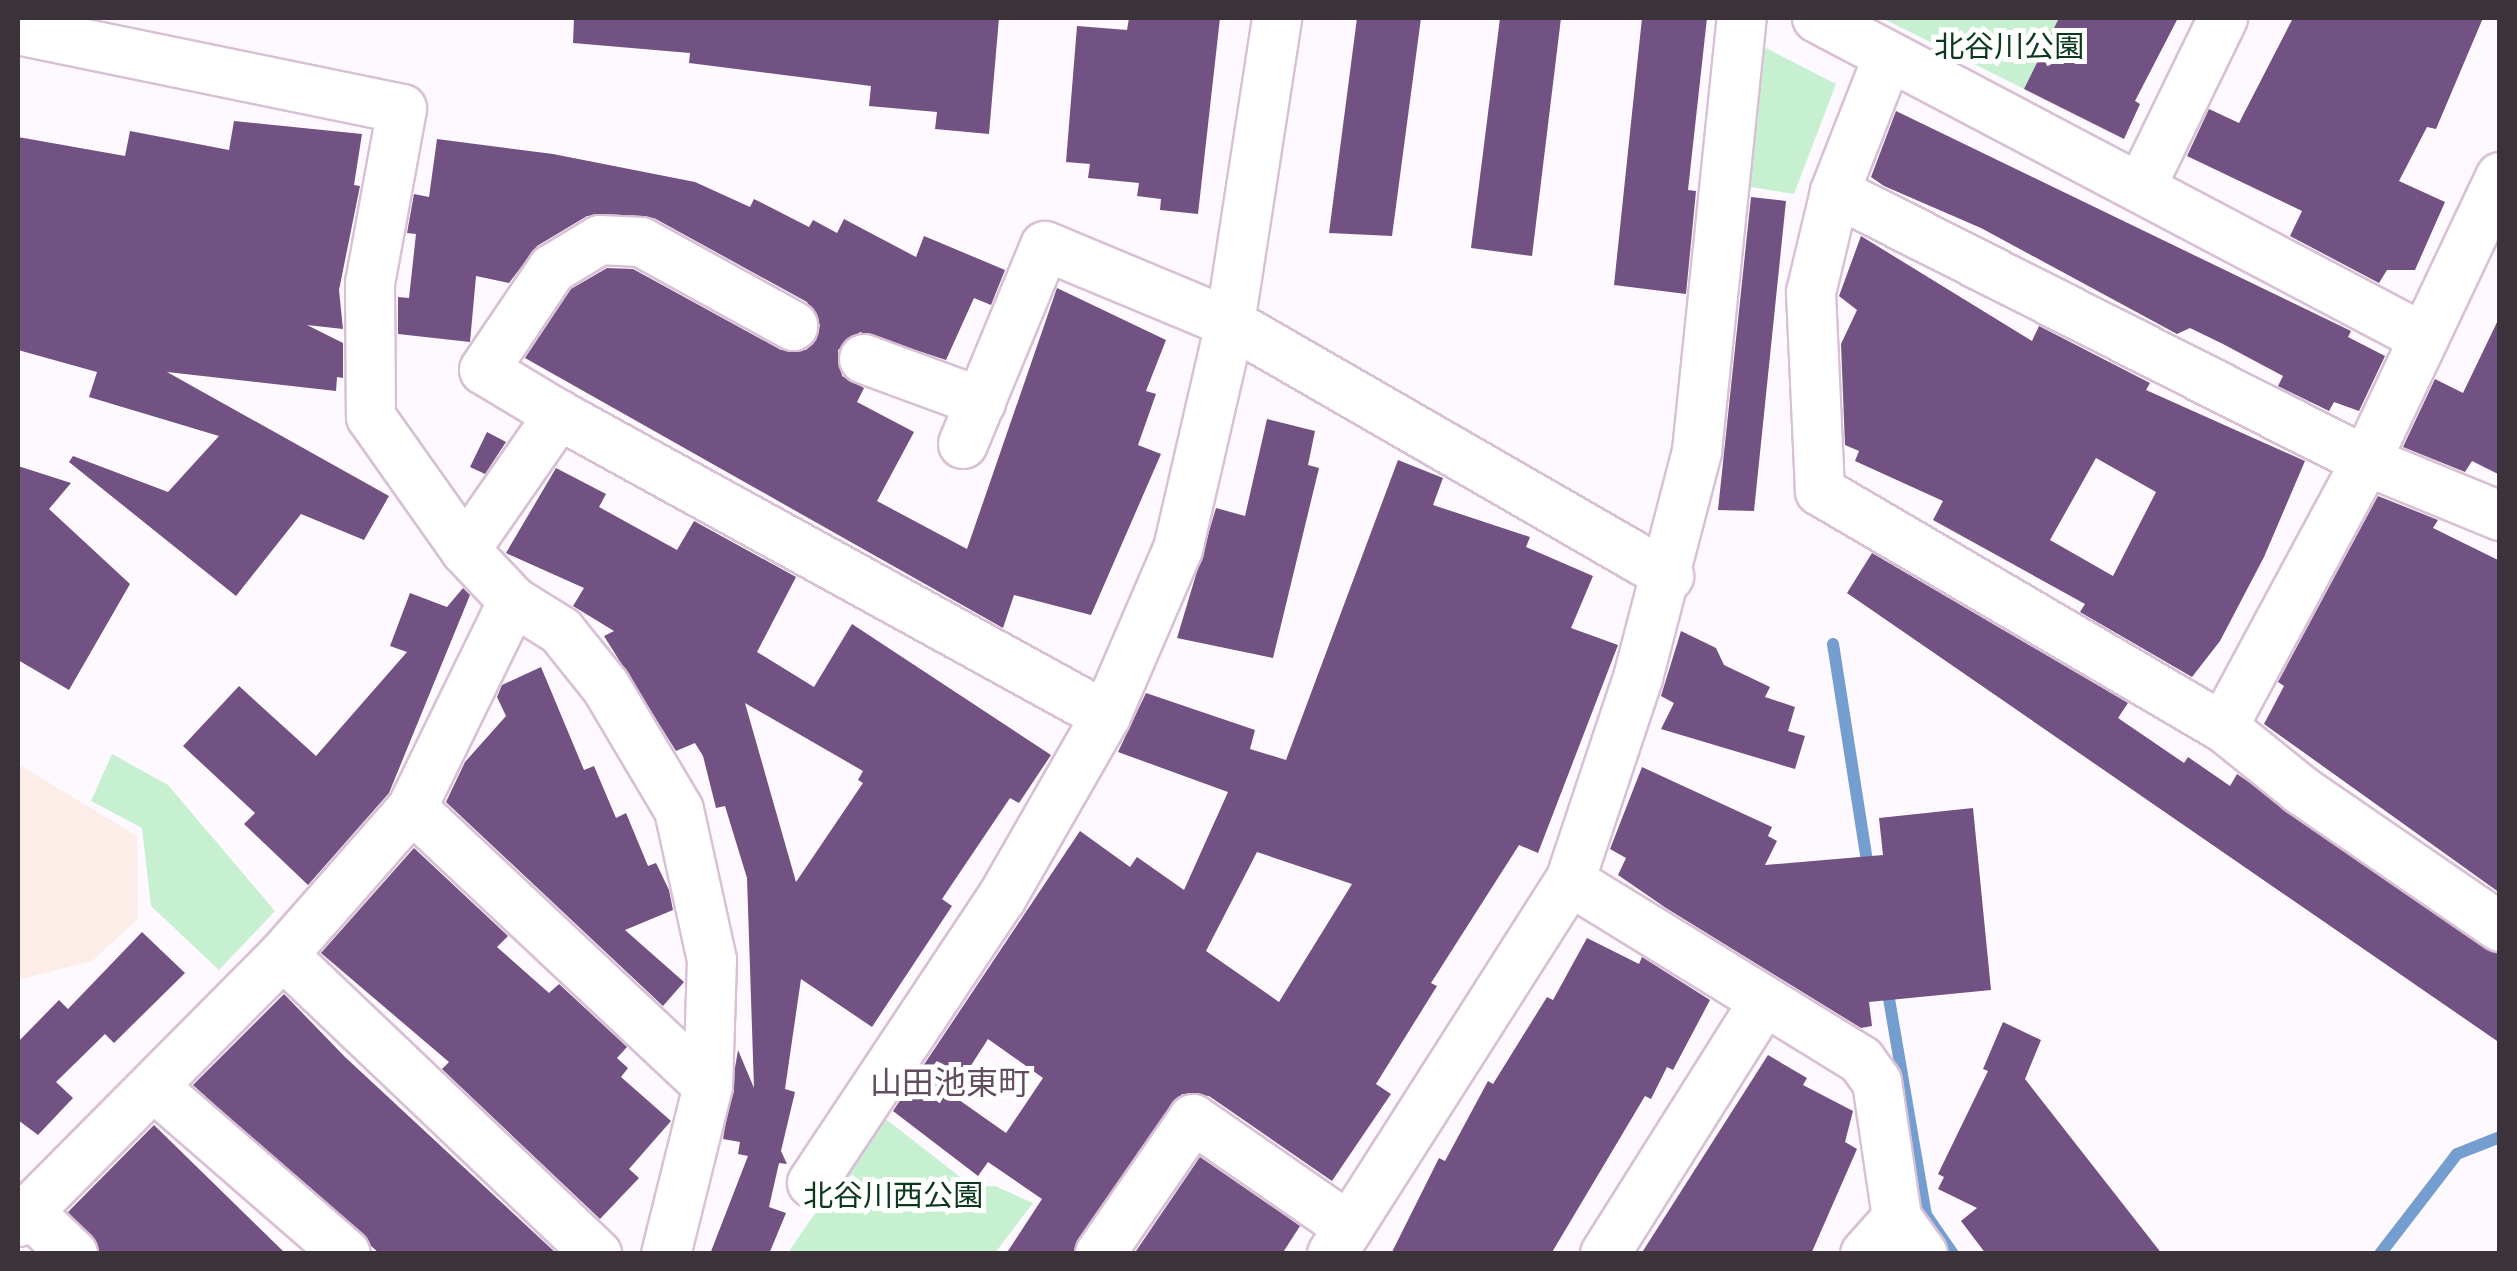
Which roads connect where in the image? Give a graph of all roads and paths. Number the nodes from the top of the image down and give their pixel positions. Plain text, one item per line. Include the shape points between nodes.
1 (1276, 18) edge
2 (1742, 18) edge
3 (1817, 18) edge
4 (2222, 18) edge
5 (18, 30) edge
6 (1887, 59) junction
7 (2500, 177) edge
8 (2142, 185) junction
9 (1834, 192) junction
10 (1230, 323) junction
11 (793, 326) dead end
12 (2424, 338) junction
13 (864, 360) dead end
14 (559, 415) junction
15 (2366, 461) junction
16 (2500, 516) edge
17 (465, 550) junction
18 (1669, 576) junction
19 (513, 601) junction
20 (1106, 716) junction
21 (2222, 727) junction
22 (412, 808) junction
23 (1570, 882) junction
24 (2500, 927) edge
25 (283, 955) junction
26 (1764, 1002) junction
27 (708, 1086) junction
28 (154, 1088) junction
29 (812, 1183) dead end
30 (23, 1217) edge
31 (1910, 1236) edge
32 (1341, 1240) edge
33 (73, 1254) edge
34 (346, 1254) edge
35 (597, 1254) edge
36 (666, 1254) edge
37 (1100, 1254) edge
38 (1606, 1254) edge
39 (1866, 1254) edge

1 - 10 street
2 - 18 street via 1697,452
3 - 6 street
4 - 8 street
5 - 17 street via 402,109 370,282 371,417
6 - 8 street
6 - 9 street
7 - 12 street
8 - 12 street
9 - 15 street
9 - 21 street via 1810,293 1820,491
10 - 13 street via 1045,246 972,423
10 - 18 street
10 - 20 street via 1178,548
11 - 14 street via 642,242 600,240 552,269 484,370
12 - 15 street
14 - 17 street
14 - 20 street
15 - 16 street
15 - 21 street
17 - 19 street
18 - 23 street
19 - 22 street
19 - 27 street via 561,632 595,673 679,810 712,960
20 - 29 street via 1001,899
21 - 24 street
22 - 25 street
22 - 27 street
23 - 26 street
23 - 32 street
25 - 28 street
25 - 35 street
26 - 31 street via 1861,1060 1877,1082
26 - 38 street
27 - 36 street
28 - 30 street
28 - 34 street
30 - 33 street
31 - 39 street
32 - 37 street via 1193,1119

